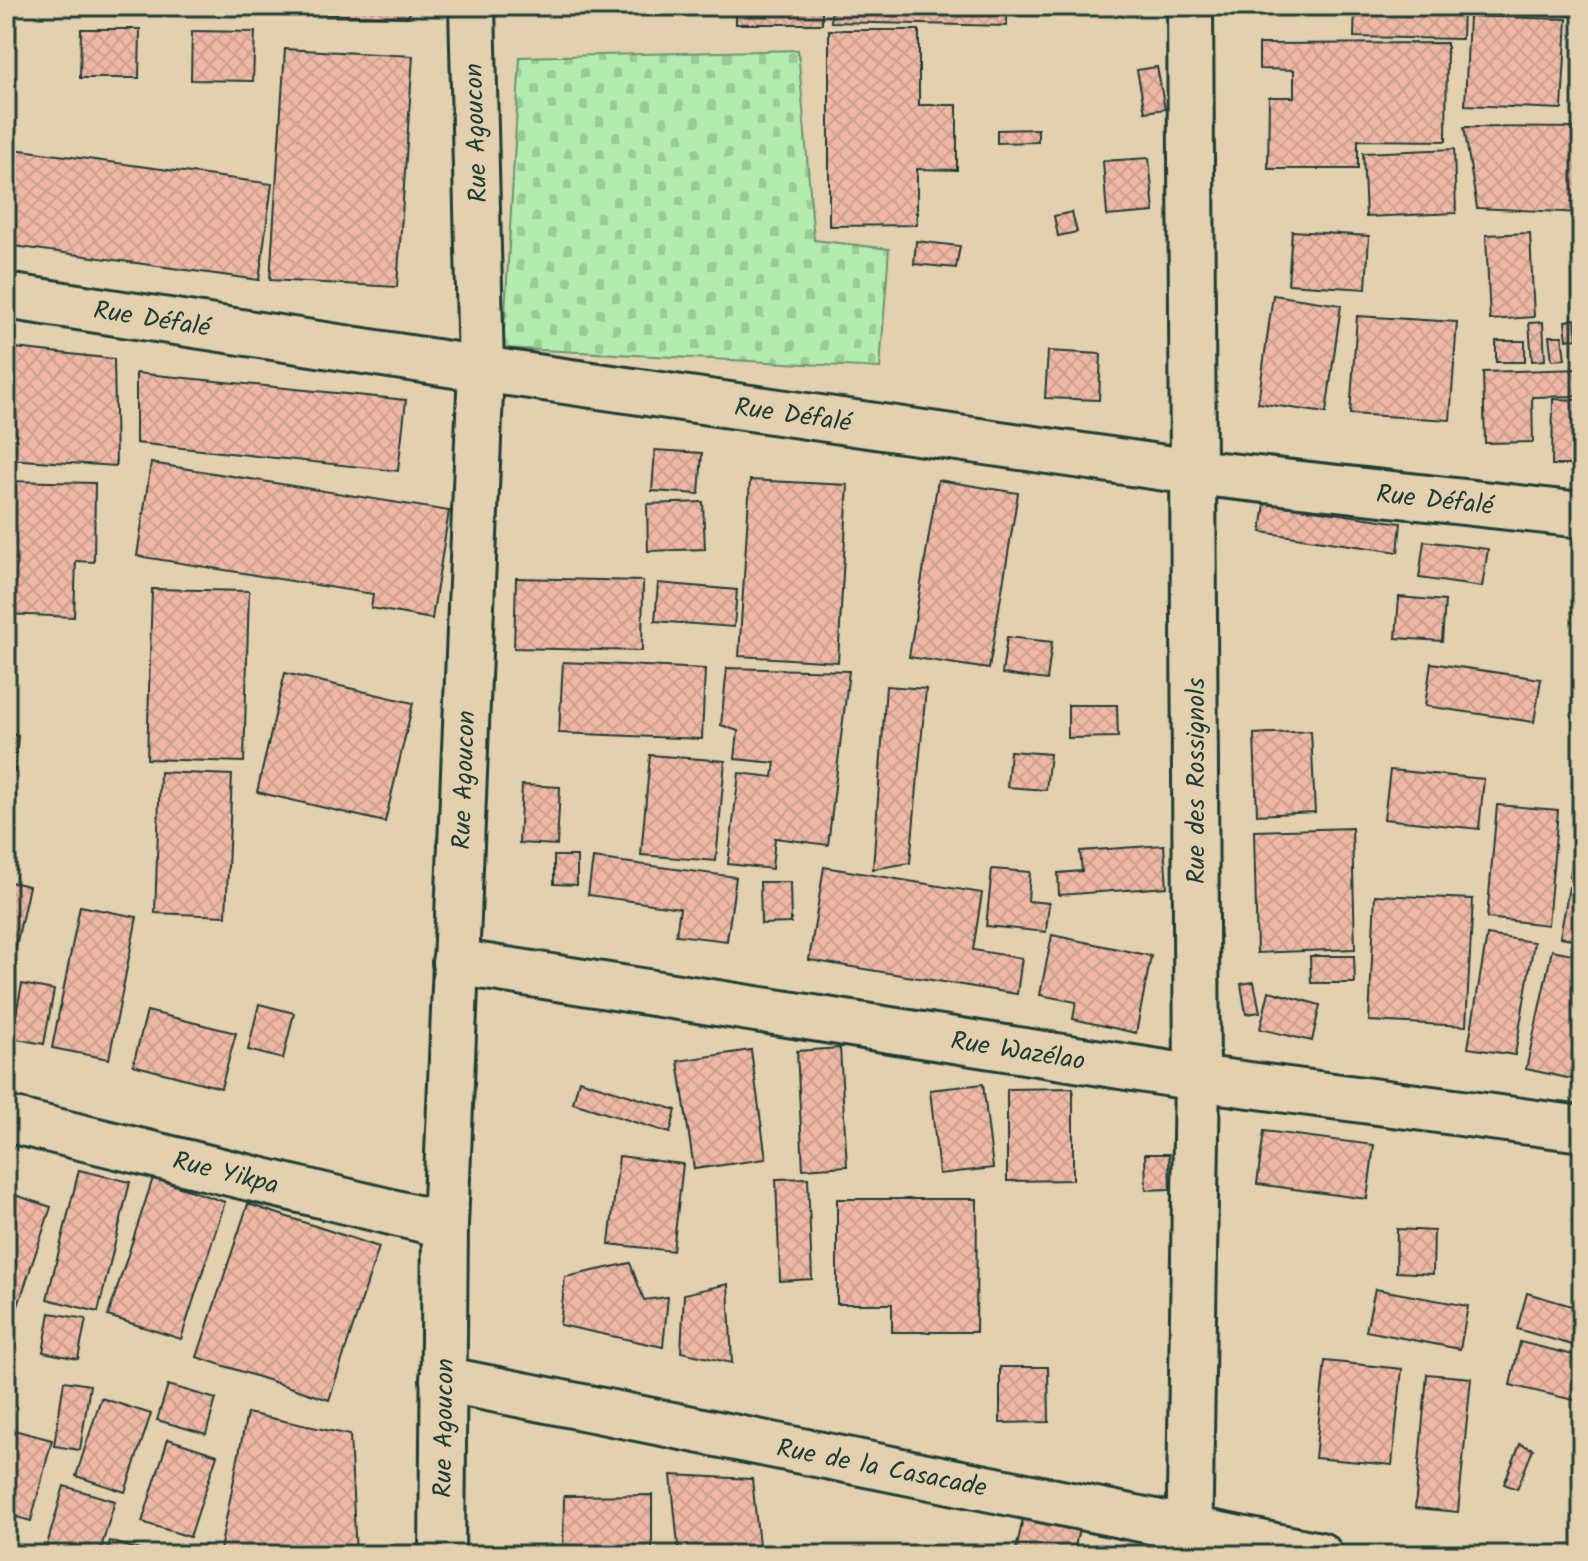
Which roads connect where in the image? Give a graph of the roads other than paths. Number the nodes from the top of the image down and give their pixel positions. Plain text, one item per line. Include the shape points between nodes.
1 (472, 6) edge
2 (1190, 6) edge
3 (6, 296) edge
4 (481, 369) junction
5 (1193, 472) junction
6 (1582, 515) edge
7 (455, 962) junction
8 (1197, 1078) junction
9 (6, 1119) edge
10 (1582, 1129) edge
11 (445, 1225) junction
12 (443, 1379) junction
13 (1189, 1542) edge
14 (442, 1555) edge
15 (1320, 1555) edge

1 - 4 street, Rue Agoucon
2 - 5 street, Rue des Rossignols
3 - 4 street, Rue Défalé
4 - 5 street, Rue Défalé
4 - 7 street, Rue Agoucon
5 - 6 street, Rue Défalé
5 - 8 street, Rue des Rossignols
7 - 8 street, Rue Wazélao
7 - 11 street, Rue Agoucon
8 - 10 street, Rue Wazélao
8 - 13 street, Rue des Rossignols
9 - 11 street, Rue Yikpa
11 - 12 street, Rue Agoucon
12 - 13 street, Rue de la Casacade
12 - 14 street, Rue Agoucon
13 - 15 street, Rue de la Casacade

